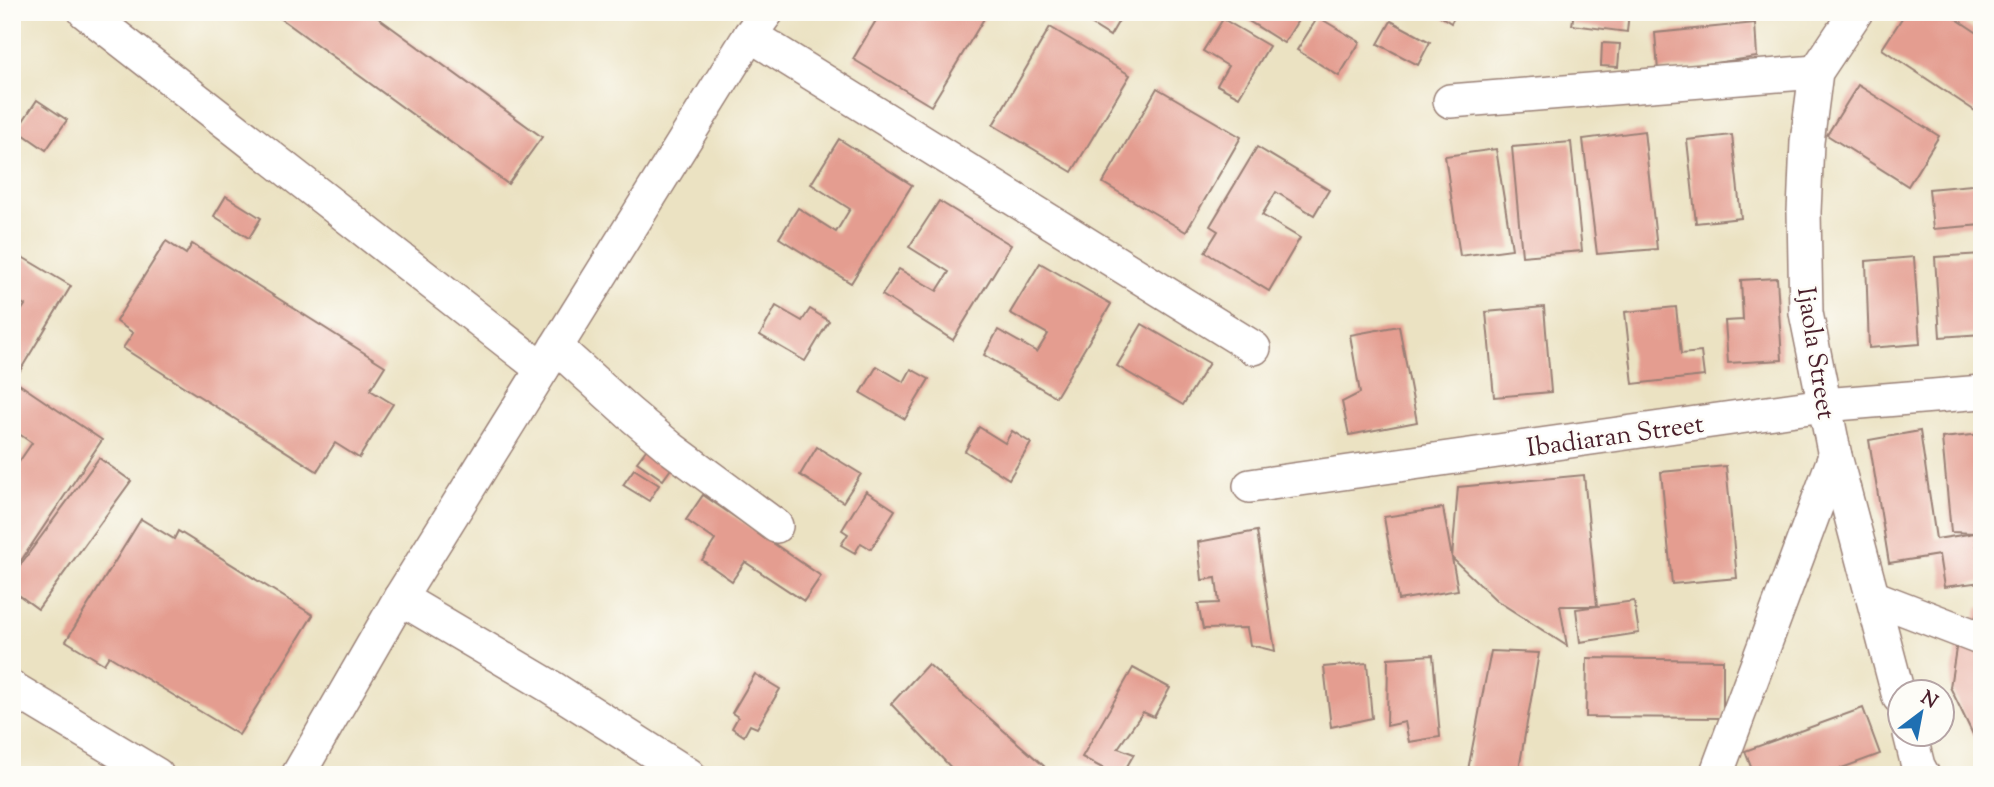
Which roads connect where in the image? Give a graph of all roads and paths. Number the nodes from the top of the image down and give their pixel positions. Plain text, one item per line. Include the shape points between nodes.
1 (85, 12) edge
2 (1856, 12) edge
3 (758, 24) edge
4 (1816, 72) junction
5 (1450, 101) dead end
6 (1254, 348) dead end
7 (549, 358) junction
8 (1982, 392) edge
9 (1824, 405) junction
10 (1835, 456) junction
11 (1250, 486) dead end
12 (776, 526) dead end
13 (1872, 597) junction
14 (400, 598) junction
15 (1982, 639) edge
16 (1894, 678) edge
17 (12, 688) edge
18 (1914, 748) edge
19 (157, 775) edge
20 (298, 775) edge
21 (689, 775) edge
22 (1716, 775) edge
23 (1923, 775) edge

1 - 7 street
2 - 4 street, Ijaola Street
3 - 6 street
3 - 7 street
4 - 5 street
4 - 9 street, Ijaola Street via 1804,212 1806,313
7 - 12 street
7 - 14 street
8 - 9 street, Ibadiaran Street
9 - 10 street, Ijaola Street
9 - 11 street, Ibadiaran Street
10 - 13 street, Ijaola Street
10 - 22 street
13 - 15 street
13 - 16 street, Ijaola Street
14 - 20 street
14 - 21 street
17 - 19 street
18 - 23 street

